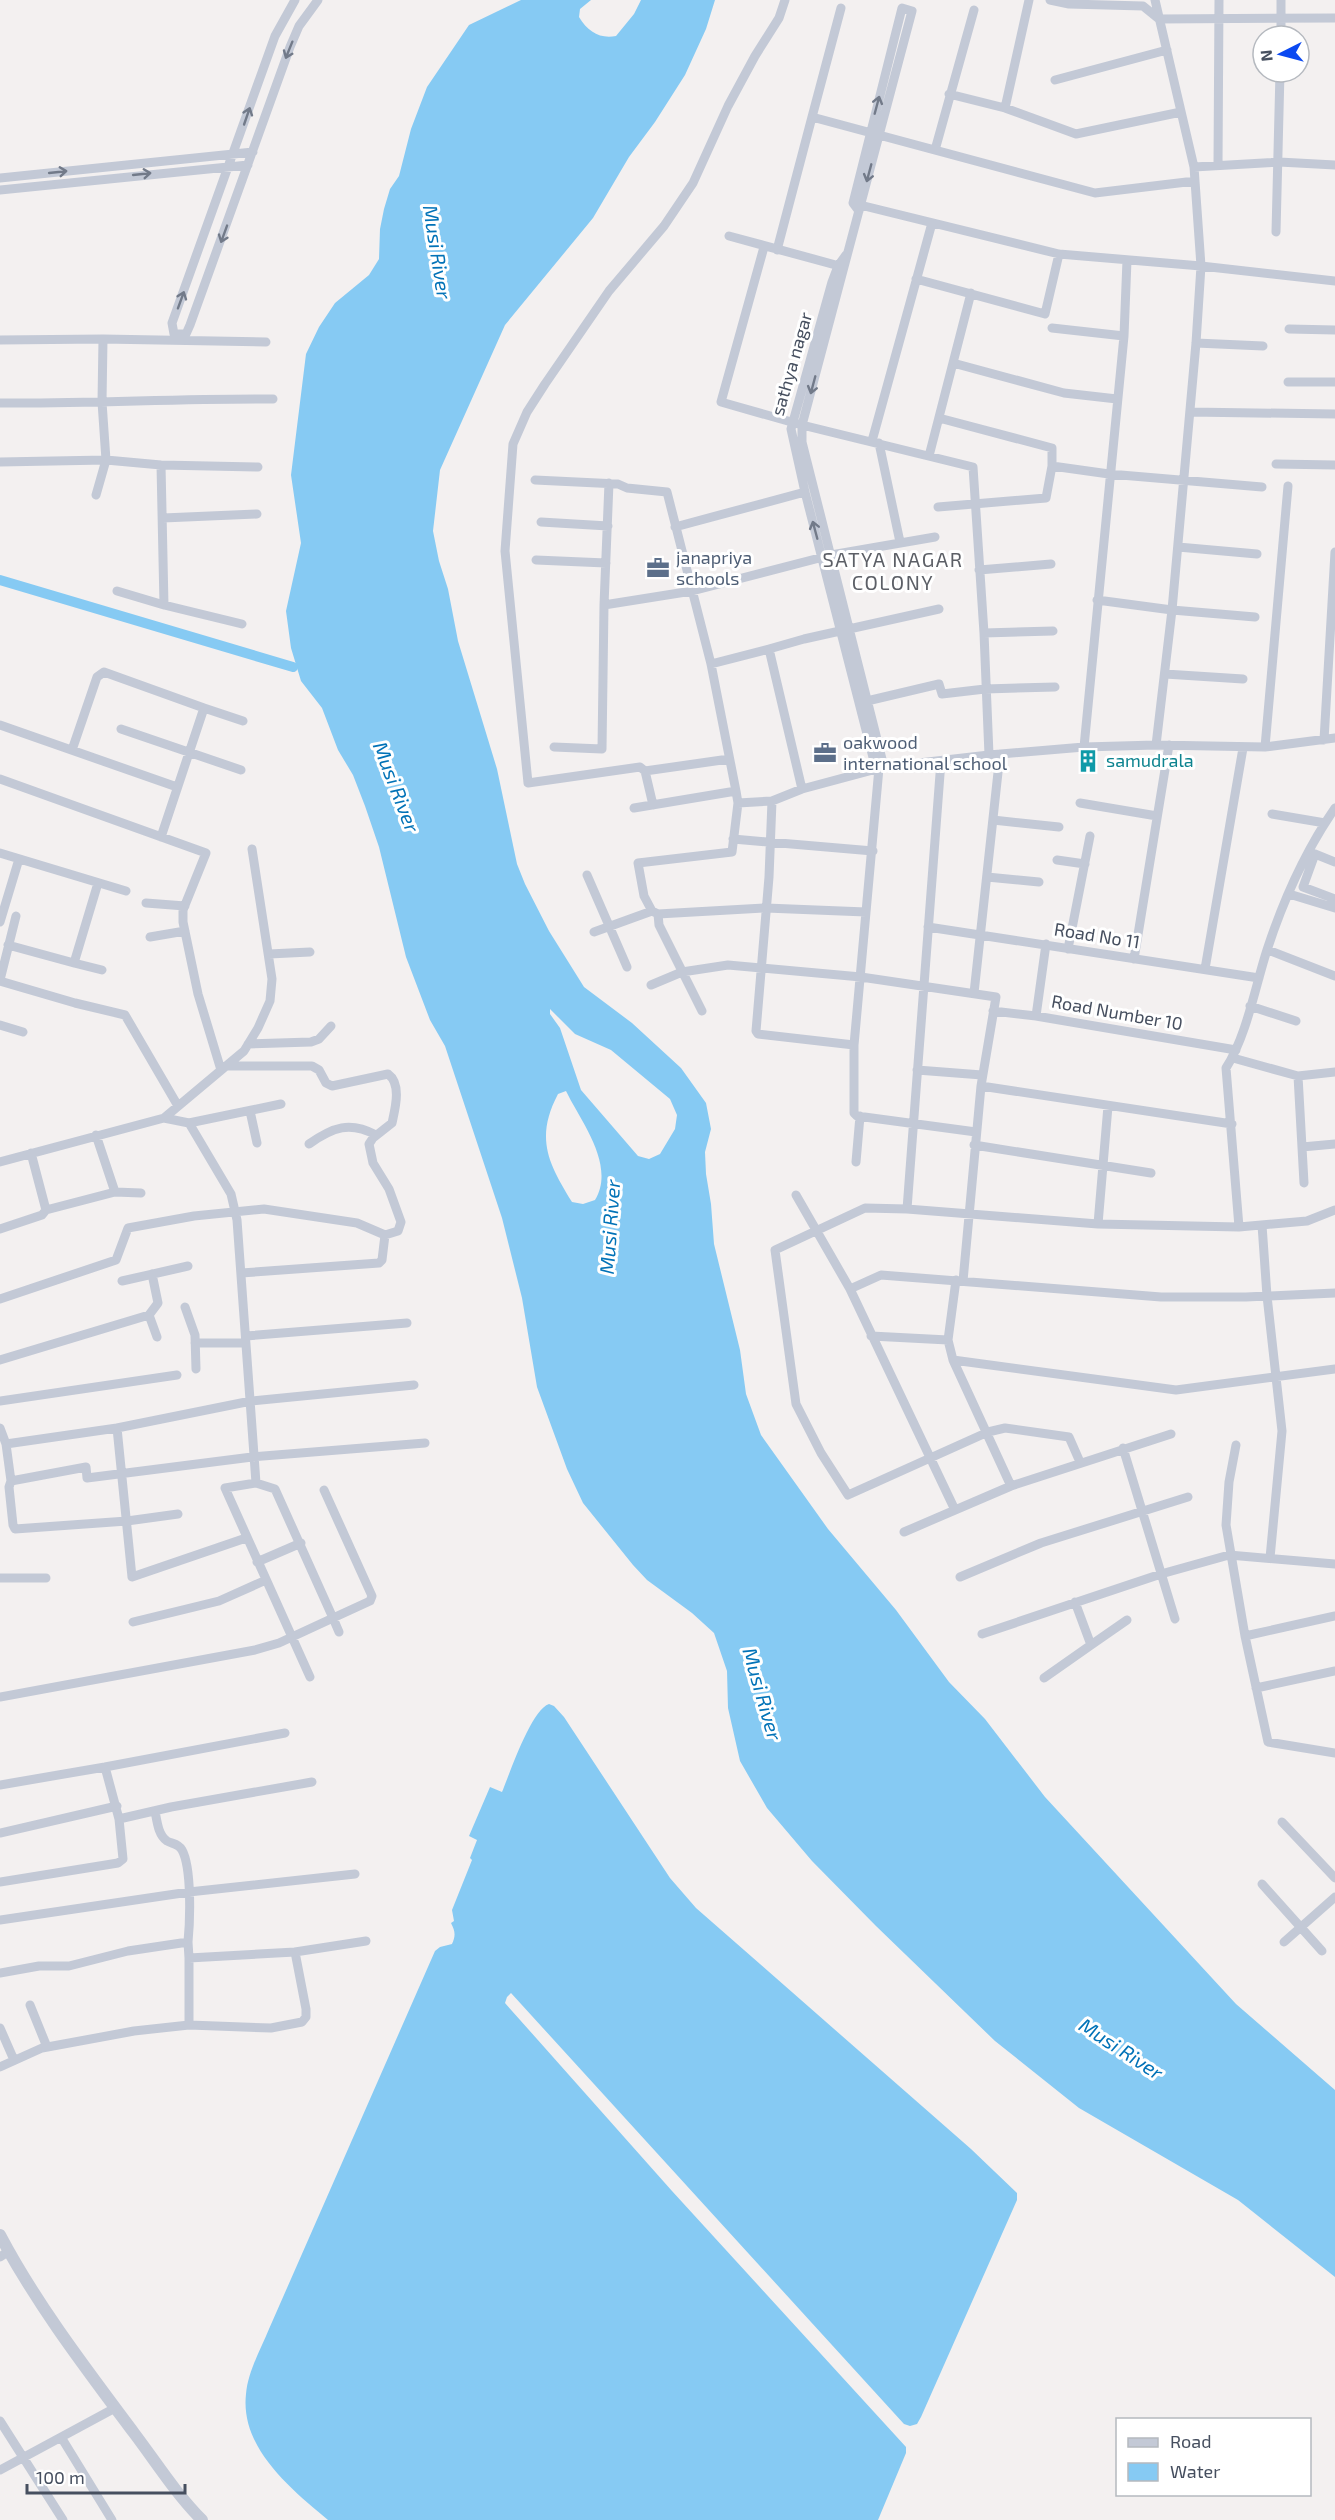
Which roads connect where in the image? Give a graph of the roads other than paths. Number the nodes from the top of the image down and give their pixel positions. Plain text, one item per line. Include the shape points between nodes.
1 (295, 0) edge
2 (318, 0) edge
3 (785, 0) edge
4 (1029, 0) edge
5 (1050, 0) edge
6 (1155, 0) edge
7 (1219, 0) edge
8 (1281, 0) edge
9 (841, 8) dead end
10 (974, 10) dead end
11 (1219, 18) junction
12 (1281, 18) junction
13 (1335, 18) edge
14 (1159, 20) junction
15 (1281, 24) edge
16 (1167, 50) junction
17 (1055, 80) dead end
18 (1280, 84) edge
19 (950, 94) junction
20 (1005, 108) junction
21 (1181, 112) junction
22 (812, 117) junction
23 (874, 134) junction
24 (935, 150) junction
25 (253, 152) junction
26 (234, 153) junction
27 (1279, 162) junction
28 (248, 165) junction
29 (1218, 165) junction
30 (1335, 165) edge
31 (230, 166) junction
32 (1194, 167) junction
33 (0, 178) edge
34 (1195, 181) junction
35 (0, 190) edge
36 (857, 206) junction
37 (932, 223) junction
38 (1276, 232) dead end
39 (729, 236) dead end
40 (764, 247) junction
41 (777, 250) junction
42 (1059, 254) junction
43 (1127, 260) junction
44 (1201, 266) junction
45 (842, 267) junction
46 (916, 279) junction
47 (1335, 281) edge
48 (971, 293) junction
49 (1052, 328) dead end
50 (1289, 329) dead end
51 (1335, 330) edge
52 (1124, 336) junction
53 (104, 339) junction
54 (0, 340) edge
55 (266, 342) dead end
56 (1196, 343) junction
57 (1263, 346) dead end
58 (953, 363) junction
59 (1288, 382) dead end
60 (1335, 382) edge
61 (273, 399) dead end
62 (1117, 399) junction
63 (102, 402) junction
64 (0, 403) edge
65 (1190, 412) junction
66 (1335, 414) edge
67 (939, 418) junction
68 (798, 423) junction
69 (875, 442) junction
70 (929, 456) junction
71 (106, 460) junction
72 (0, 462) edge
73 (1276, 464) dead end
74 (161, 465) junction
75 (1335, 465) edge
76 (1052, 466) junction
77 (258, 467) dead end
78 (1109, 474) junction
79 (1184, 479) junction
80 (535, 480) dead end
81 (609, 483) junction
82 (1288, 486) dead end
83 (1262, 487) dead end
84 (627, 488) junction
85 (805, 492) junction
86 (96, 495) dead end
87 (609, 496) junction
88 (975, 504) junction
89 (938, 507) dead end
90 (257, 514) dead end
91 (163, 518) junction
92 (541, 522) dead end
93 (608, 526) junction
94 (675, 527) junction
95 (935, 537) dead end
96 (900, 542) junction
97 (1178, 547) junction
98 (1335, 552) edge
99 (1257, 554) dead end
100 (826, 556) junction
101 (536, 560) dead end
102 (606, 563) junction
103 (1051, 564) dead end
104 (979, 570) junction
105 (1335, 576) edge
106 (117, 591) dead end
107 (692, 591) junction
108 (1097, 600) junction
109 (604, 604) junction
110 (164, 605) junction
111 (939, 609) dead end
112 (1172, 610) junction
113 (1255, 617) dead end
114 (242, 624) dead end
115 (845, 630) junction
116 (1332, 630) edge
117 (1053, 631) dead end
118 (984, 633) junction
119 (769, 649) junction
120 (711, 664) junction
121 (1165, 674) junction
122 (1243, 679) dead end
123 (1331, 684) edge
124 (1055, 687) dead end
125 (985, 689) junction
126 (867, 701) junction
127 (204, 708) junction
128 (243, 721) dead end
129 (0, 725) edge
130 (120, 729) dead end
131 (1335, 738) edge
132 (1324, 740) junction
133 (1156, 745) junction
134 (1169, 745) junction
135 (554, 747) dead end
136 (1084, 747) junction
137 (1265, 747) junction
138 (1243, 748) junction
139 (72, 750) junction
140 (189, 753) junction
141 (1000, 754) junction
142 (989, 755) junction
143 (729, 759) junction
144 (941, 761) junction
145 (880, 768) junction
146 (241, 770) dead end
147 (645, 771) junction
148 (0, 779) edge
149 (177, 787) junction
150 (802, 789) junction
151 (736, 791) junction
152 (772, 801) junction
153 (738, 803) junction
154 (1080, 803) dead end
155 (653, 805) junction
156 (633, 808) dead end
157 (1335, 808) edge
158 (1272, 814) dead end
159 (1157, 816) junction
160 (993, 820) junction
161 (1325, 823) junction
162 (1059, 827) dead end
163 (1090, 836) dead end
164 (161, 837) junction
165 (733, 839) junction
166 (771, 842) junction
167 (252, 849) dead end
168 (873, 850) junction
169 (0, 853) edge
170 (1312, 853) junction
171 (18, 859) junction
172 (1057, 860) dead end
173 (1335, 862) edge
174 (1085, 864) junction
175 (587, 875) dead end
176 (987, 877) junction
177 (1039, 882) dead end
178 (98, 883) junction
179 (126, 891) dead end
180 (1289, 894) junction
181 (1308, 895) junction
182 (1335, 899) edge
183 (147, 903) dead end
184 (185, 906) junction
185 (766, 908) junction
186 (1335, 908) edge
187 (655, 912) junction
188 (866, 912) junction
189 (16, 916) dead end
190 (0, 923) edge
191 (609, 926) junction
192 (928, 927) junction
193 (13, 928) junction
194 (185, 931) junction
195 (594, 932) dead end
196 (980, 934) junction
197 (150, 937) dead end
198 (1046, 944) junction
199 (8, 945) junction
200 (1068, 949) junction
201 (1268, 950) junction
202 (309, 952) dead end
203 (269, 954) junction
204 (1134, 958) junction
205 (74, 963) junction
206 (627, 967) dead end
207 (761, 968) junction
208 (1205, 969) junction
209 (102, 970) dead end
210 (681, 972) junction
211 (861, 976) junction
212 (1335, 976) edge
213 (1259, 978) junction
214 (0, 980) edge
215 (651, 985) dead end
216 (923, 985) junction
217 (974, 993) junction
218 (1250, 1006) junction
219 (702, 1011) dead end
220 (993, 1011) junction
221 (1036, 1016) junction
222 (1296, 1021) dead end
223 (0, 1024) edge
224 (331, 1026) dead end
225 (23, 1032) dead end
226 (248, 1044) junction
227 (854, 1045) junction
228 (1234, 1054) junction
229 (224, 1068) junction
230 (917, 1070) junction
231 (1335, 1072) edge
232 (982, 1075) junction
233 (1298, 1076) junction
234 (981, 1086) junction
235 (281, 1104) dead end
236 (178, 1106) junction
237 (1108, 1106) junction
238 (250, 1111) junction
239 (860, 1116) junction
240 (164, 1118) junction
241 (189, 1124) junction
242 (1232, 1124) junction
243 (913, 1125) junction
244 (976, 1132) junction
245 (376, 1135) junction
246 (96, 1136) junction
247 (257, 1143) dead end
248 (309, 1144) dead end
249 (1335, 1144) edge
250 (974, 1145) junction
251 (1302, 1147) junction
252 (31, 1154) junction
253 (0, 1162) edge
254 (856, 1162) dead end
255 (1101, 1166) junction
256 (1151, 1173) dead end
257 (1304, 1183) dead end
258 (115, 1192) junction
259 (141, 1193) dead end
260 (796, 1195) dead end
261 (907, 1209) junction
262 (46, 1210) junction
263 (1335, 1210) edge
264 (235, 1212) junction
265 (967, 1213) junction
266 (1098, 1224) junction
267 (1262, 1225) junction
268 (1239, 1227) junction
269 (0, 1228) edge
270 (819, 1232) junction
271 (385, 1235) junction
272 (188, 1266) dead end
273 (241, 1273) junction
274 (152, 1274) junction
275 (122, 1281) dead end
276 (959, 1281) junction
277 (850, 1289) junction
278 (1335, 1293) edge
279 (1267, 1296) junction
280 (0, 1299) edge
281 (185, 1307) dead end
282 (149, 1315) junction
283 (407, 1323) dead end
284 (157, 1336) dead end
285 (872, 1336) junction
286 (246, 1339) junction
287 (948, 1340) junction
288 (195, 1343) junction
289 (0, 1360) edge
290 (953, 1360) junction
291 (1335, 1368) edge
292 (196, 1369) dead end
293 (177, 1375) dead end
294 (1277, 1375) junction
295 (414, 1385) dead end
296 (0, 1401) edge
297 (250, 1401) junction
298 (0, 1428) edge
299 (117, 1428) junction
300 (988, 1432) junction
301 (1171, 1434) dead end
302 (3, 1440) edge
303 (425, 1443) dead end
304 (1236, 1445) dead end
305 (1123, 1448) junction
306 (252, 1457) junction
307 (930, 1457) junction
308 (1080, 1462) junction
309 (123, 1474) junction
310 (11, 1481) junction
311 (256, 1483) junction
312 (1011, 1486) junction
313 (324, 1490) dead end
314 (1188, 1497) dead end
315 (955, 1510) junction
316 (1142, 1510) junction
317 (178, 1514) dead end
318 (127, 1521) junction
319 (903, 1532) dead end
320 (246, 1538) junction
321 (300, 1543) junction
322 (1229, 1554) junction
323 (1270, 1558) junction
324 (258, 1562) junction
325 (1335, 1564) edge
326 (1161, 1574) junction
327 (960, 1577) dead end
328 (0, 1578) edge
329 (46, 1578) dead end
330 (266, 1580) junction
331 (1075, 1602) junction
332 (1335, 1616) edge
333 (333, 1618) junction
334 (1175, 1619) dead end
335 (1127, 1620) dead end
336 (133, 1622) dead end
337 (339, 1632) dead end
338 (982, 1634) dead end
339 (1245, 1636) junction
340 (292, 1638) junction
341 (1091, 1645) junction
342 (1335, 1671) edge
343 (310, 1677) dead end
344 (1044, 1678) dead end
345 (1256, 1689) junction
346 (0, 1698) edge
347 (285, 1733) dead end
348 (1335, 1753) edge
349 (105, 1767) junction
350 (312, 1782) dead end
351 (0, 1785) edge
352 (117, 1806) junction
353 (155, 1811) junction
354 (119, 1820) junction
355 (1282, 1822) dead end
356 (0, 1833) edge
357 (355, 1874) dead end
358 (1335, 1878) edge
359 (0, 1882) edge
360 (1262, 1884) dead end
361 (189, 1892) junction
362 (1335, 1897) edge
363 (0, 1920) edge
364 (1300, 1927) junction
365 (366, 1941) dead end
366 (188, 1942) junction
367 (1284, 1942) dead end
368 (295, 1952) junction
369 (1322, 1952) dead end
370 (189, 1958) junction
371 (0, 1973) edge
372 (30, 2006) dead end
373 (189, 2025) junction
374 (0, 2028) edge
375 (47, 2047) junction
376 (14, 2060) junction
377 (0, 2067) edge
378 (0, 2235) edge
379 (4, 2254) edge
380 (115, 2408) junction
381 (0, 2421) edge
382 (61, 2438) junction
383 (23, 2458) junction
384 (0, 2470) edge
385 (63, 2520) edge
386 (112, 2520) edge
387 (202, 2520) edge

26 -> 1 street via 275,36
2 -> 25 street via 299,26 290,47
3 - 147 street via 779,18 728,106 693,183 664,226 609,291 527,412 513,444 505,551 528,783 640,767
4 - 20 street
5 - 14 street via 1143,6
6 - 14 street
7 - 11 street
8 - 12 street
9 - 22 street
10 - 19 street
11 - 12 street
11 - 14 street
11 - 29 street
12 - 13 street
12 - 15 street
14 - 16 street
16 - 17 street
16 - 21 street
18 - 27 street
19 - 20 street
19 - 24 street
20 - 21 street via 1076,134
21 - 32 street
22 - 23 street
22 - 41 street
23 -> 23 street, sathya nagar via 902,8 912,10
23 - 24 street
23 - 36 street, sathya nagar
24 - 34 street via 1095,193
25 - 26 street
25 - 28 street
26 - 31 street
33 -> 26 street
27 - 29 street
27 - 30 street
27 - 38 street
28 - 31 street
28 -> 31 street via 190,325 186,334 174,334 172,323
29 - 32 street
35 -> 31 street
32 - 34 street
34 - 44 street
36 - 37 street
36 - 45 street, sathya nagar
37 - 42 street
37 - 46 street
39 - 40 street
40 - 41 street
40 - 68 street via 721,402
41 - 45 street
42 - 43 street
42 - 48 street via 1045,314
43 - 44 street
43 - 52 street
44 - 47 street
44 - 56 street
45 - 68 street, sathya nagar
46 - 48 street
46 - 69 street
48 - 58 street
49 - 52 street
50 - 51 street
52 - 62 street
53 - 54 street
53 - 55 street
53 - 63 street
56 - 57 street
56 - 65 street
58 - 62 street via 1064,393
58 - 67 street
59 - 60 street
61 - 63 street
62 - 78 street
63 - 64 street
63 - 71 street
65 - 66 street
65 - 79 street
67 - 70 street
67 - 76 street via 1052,448
68 - 69 street
68 - 85 street, sathya nagar via 791,429
68 - 100 street, sathya nagar
69 - 70 street
69 - 96 street
70 - 88 street via 973,467
71 - 72 street
71 - 74 street
71 - 86 street
73 - 75 street
74 - 77 street
74 - 91 street
76 - 78 street
76 - 88 street via 1046,498
78 - 79 street
78 - 108 street
79 - 83 street
79 - 97 street
80 - 81 street
81 - 84 street
81 - 87 street
82 - 137 street
84 - 87 street
84 - 94 street via 667,492
85 - 94 street
100 -> 85 street, sathya nagar
87 - 93 street
88 - 89 street
88 - 104 street
90 - 91 street
91 - 110 street
92 - 93 street
93 - 102 street
94 - 107 street
95 - 96 street
96 - 100 street
97 - 99 street
97 - 112 street
98 - 105 street
100 - 107 street
100 - 115 street, sathya nagar
101 - 102 street
102 - 109 street
103 - 104 street
104 - 118 street
105 - 116 street
106 - 110 street
107 - 109 street
107 - 120 street
108 - 112 street
108 - 136 street
109 - 135 street via 602,749
110 - 114 street
111 - 115 street
112 - 113 street
112 - 121 street
115 - 119 street
115 - 126 street, sathya nagar
115 - 145 street, sathya nagar
116 - 123 street
117 - 118 street
118 - 125 street
119 - 120 street
119 - 150 street
120 - 143 street
121 - 122 street
121 - 133 street
123 - 132 street
124 - 125 street
125 - 126 street via 942,694 939,684
125 - 142 street
126 - 145 street, sathya nagar
127 - 128 street
127 - 139 street via 104,672 97,676
127 - 140 street
129 - 139 street
130 - 140 street
131 - 132 street
132 - 137 street
133 - 134 street
133 - 136 street
134 - 138 street
134 - 159 street
136 - 141 street
137 - 138 street
138 - 208 street
139 - 149 street
140 - 146 street
140 - 149 street
141 - 142 street
141 - 160 street
142 - 144 street
143 - 147 street
143 - 151 street
144 - 145 street
144 - 192 street
145 - 150 street
145 - 168 street
147 - 155 street
148 - 164 street
149 - 164 street
150 - 152 street
151 - 153 street
151 - 155 street
152 - 153 street
152 - 166 street
153 - 165 street
154 - 159 street
155 - 156 street
157 - 161 street
158 - 161 street
159 - 204 street
160 - 162 street
160 - 176 street
161 - 170 street
163 - 174 street
164 - 184 street via 206,853
165 - 166 street
165 - 187 street via 732,852 638,863 644,896
166 - 168 street
166 - 185 street
167 - 203 street
168 - 188 street
169 - 171 street
170 - 173 street
170 - 180 street
170 - 181 street via 1303,885
171 - 178 street
171 - 190 street
172 - 174 street
174 - 200 street
175 - 191 street
176 - 177 street
176 - 196 street
178 - 179 street
178 - 205 street
180 - 181 street
180 - 201 street
181 - 182 street
181 - 186 street
183 - 184 street
184 - 194 street
185 - 187 street
185 - 188 street
185 - 207 street
187 - 191 street
187 - 210 street
188 - 211 street
189 - 193 street
190 - 193 street
191 - 195 street
191 - 206 street
192 - 196 street, Road No 11
192 - 216 street
193 - 199 street
194 - 197 street
194 - 229 street via 198,994
196 - 198 street, Road No 11
196 - 217 street
198 - 200 street, Road No 11
198 - 221 street
199 - 205 street
199 - 214 street
200 - 204 street, Road No 11
201 - 212 street
201 - 213 street
202 - 203 street
203 - 226 street via 270,1000
204 - 208 street, Road No 11
205 - 209 street
207 - 210 street via 728,964
207 - 211 street
207 - 227 street via 755,1025 759,1034
208 - 213 street, Road No 11
210 - 215 street
210 - 219 street
211 - 216 street
211 - 227 street
213 - 218 street
214 - 236 street via 125,1015
216 - 217 street
216 - 230 street
217 - 220 street via 996,996
218 - 222 street
218 - 228 street
220 - 221 street, Road Number 10
220 - 232 street
221 - 228 street, Road Number 10
223 - 225 street
224 - 226 street via 311,1042
226 - 229 street
227 - 239 street via 853,1109
228 - 233 street, Road Number 10
228 - 242 street via 1226,1068
229 - 236 street
229 - 245 street via 312,1066 332,1086 388,1074 396,1086 392,1123
230 - 232 street
230 - 243 street
231 - 233 street
232 - 234 street
233 - 251 street
234 - 237 street
234 - 244 street
235 - 238 street
236 - 240 street
237 - 242 street
237 - 255 street
238 - 241 street
238 - 247 street
239 - 243 street
239 - 254 street
240 - 241 street
240 - 246 street
241 - 264 street via 231,1194
242 - 268 street
243 - 244 street
243 - 261 street
244 - 250 street
245 - 248 street via 354,1126 342,1127
245 - 271 street via 369,1144 370,1155 401,1222 398,1231
246 - 252 street
246 - 258 street
249 - 251 street
250 - 255 street
250 - 265 street
251 - 257 street
252 - 253 street
252 - 262 street
255 - 256 street
255 - 266 street
258 - 259 street
258 - 262 street
260 - 270 street
261 - 265 street
261 - 270 street via 865,1208
262 - 269 street via 42,1215
263 - 267 street via 1307,1221
264 - 271 street via 274,1209 357,1223
264 - 273 street
264 - 280 street via 128,1228 116,1260
265 - 266 street
265 - 276 street
266 - 268 street
267 - 268 street
267 - 279 street
270 - 277 street
270 - 307 street via 775,1250 796,1404 848,1495
271 - 273 street via 379,1263
272 - 274 street
273 - 286 street
274 - 275 street
274 - 282 street via 158,1303
276 - 277 street via 881,1275
276 - 279 street via 1161,1297
276 - 287 street
277 - 285 street
278 - 279 street
279 - 294 street
281 - 288 street
282 - 284 street
282 - 289 street
283 - 286 street
285 - 287 street
285 - 307 street
286 - 288 street
286 - 297 street
287 - 290 street
288 - 292 street
290 - 294 street via 1176,1390
290 - 300 street
291 - 294 street
293 - 296 street
294 - 323 street via 1282,1431
295 - 297 street
297 - 299 street
297 - 306 street
298 - 302 street
299 - 302 street
299 - 309 street
300 - 307 street
300 - 308 street via 1005,1428 1069,1437
300 - 312 street
301 - 305 street
302 - 310 street
303 - 306 street
304 - 322 street via 1226,1525
305 - 308 street
305 - 316 street
306 - 309 street
306 - 311 street
307 - 315 street
308 - 312 street
309 - 310 street via 87,1478 86,1467
309 - 318 street
310 - 318 street via 15,1529
311 - 320 street via 225,1488
311 - 321 street via 275,1489
312 - 315 street
313 - 333 street via 372,1596 370,1601
314 - 316 street
315 - 319 street
316 - 326 street
316 - 327 street via 1041,1543
317 - 318 street
318 - 320 street via 132,1577
320 - 324 street
321 - 324 street
321 - 333 street
322 - 323 street
322 - 326 street
322 - 339 street
323 - 325 street
324 - 330 street
326 - 331 street
326 - 334 street
328 - 329 street
330 - 336 street via 219,1601
330 - 340 street
331 - 338 street
331 - 341 street
332 - 339 street
333 - 337 street
333 - 340 street
335 - 341 street
339 - 345 street
340 - 343 street
340 - 346 street via 255,1650
341 - 344 street
342 - 345 street
345 - 348 street via 1268,1742
347 - 349 street
349 - 351 street
349 - 352 street
350 - 353 street
352 - 354 street
352 - 356 street
353 - 354 street
353 - 361 street via 159,1830 182,1850
354 - 359 street via 124,1855 121,1862
355 - 358 street
357 - 361 street
360 - 364 street
361 - 363 street
361 - 366 street
362 - 364 street
364 - 367 street
364 - 369 street
365 - 368 street
366 - 370 street
366 - 371 street via 128,1951 69,1966 39,1966
368 - 370 street
368 - 373 street via 306,2009 302,2022 271,2028
370 - 373 street
372 - 375 street
373 - 375 street
374 - 376 street
375 - 376 street
376 - 377 street
378 - 379 street
379 - 380 street
380 - 382 street
380 - 387 street
381 - 383 street
382 - 383 street
382 - 386 street
383 - 384 street
383 - 385 street

